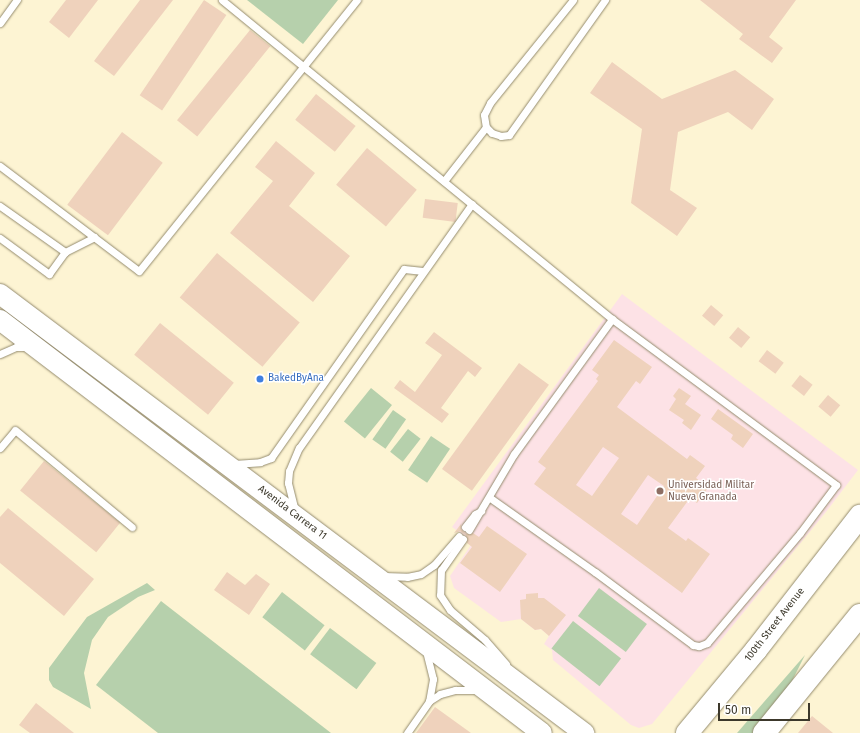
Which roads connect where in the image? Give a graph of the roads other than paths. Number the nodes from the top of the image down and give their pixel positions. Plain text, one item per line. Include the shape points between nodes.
1 (17, 0) edge
2 (222, 0) edge
3 (357, 0) edge
4 (573, 0) edge
5 (605, 0) edge
6 (0, 23) edge
7 (305, 68) junction
8 (486, 127) junction
9 (0, 166) edge
10 (444, 181) junction
11 (472, 204) junction
12 (0, 206) edge
13 (94, 237) junction
14 (0, 238) edge
15 (65, 252) junction
16 (423, 271) junction
17 (0, 294) edge
18 (612, 319) junction
19 (0, 320) edge
20 (41, 349) junction
21 (0, 354) edge
22 (0, 448) edge
23 (224, 462) junction
24 (490, 498) junction
25 (860, 516) edge
26 (298, 518) junction
27 (132, 527) dead end
28 (467, 529) dead end
29 (377, 576) junction
30 (860, 615) edge
31 (424, 643) junction
32 (488, 692) junction
33 (532, 694) junction
34 (429, 701) junction
35 (407, 733) edge
36 (542, 733) edge
37 (584, 733) edge
38 (687, 733) edge
39 (764, 733) edge

1 - 6 lane
2 - 7 lane
3 - 7 lane
4 - 8 lane via 490,103 484,115
5 - 8 lane via 509,134 492,133
7 - 10 lane
7 - 13 lane via 139,271
8 - 10 lane
9 - 13 lane
10 - 11 lane
11 - 16 lane
11 - 18 lane
12 - 15 lane
13 - 15 lane
14 - 15 lane via 49,274
16 - 23 lane via 404,269 271,458 249,464
16 - 26 lane via 405,302 299,448 289,471 288,482 291,502
17 - 23 main road, Avenida Carrera 11
18 - 24 lane via 514,454
18 - 24 lane via 834,482 835,488 707,643 699,646 693,645
19 - 20 main road
20 - 21 lane via 16,347
20 - 31 main road
22 - 27 lane via 14,430
23 - 26 main road, Avenida Carrera 11
24 - 28 lane via 475,514
25 - 38 main road, 100th Street Avenue via 756,650
26 - 29 main road, Avenida Carrera 11
29 - 33 main road, Avenida Carrera 11
29 - 33 lane via 407,577 421,574 434,565 461,538 441,570 439,590 443,601 485,640
30 - 39 main road
31 - 32 main road
31 - 34 lane via 432,674
32 - 34 lane via 455,690 440,694
32 - 36 main road
33 - 37 main road, Avenida Carrera 11
34 - 35 lane

